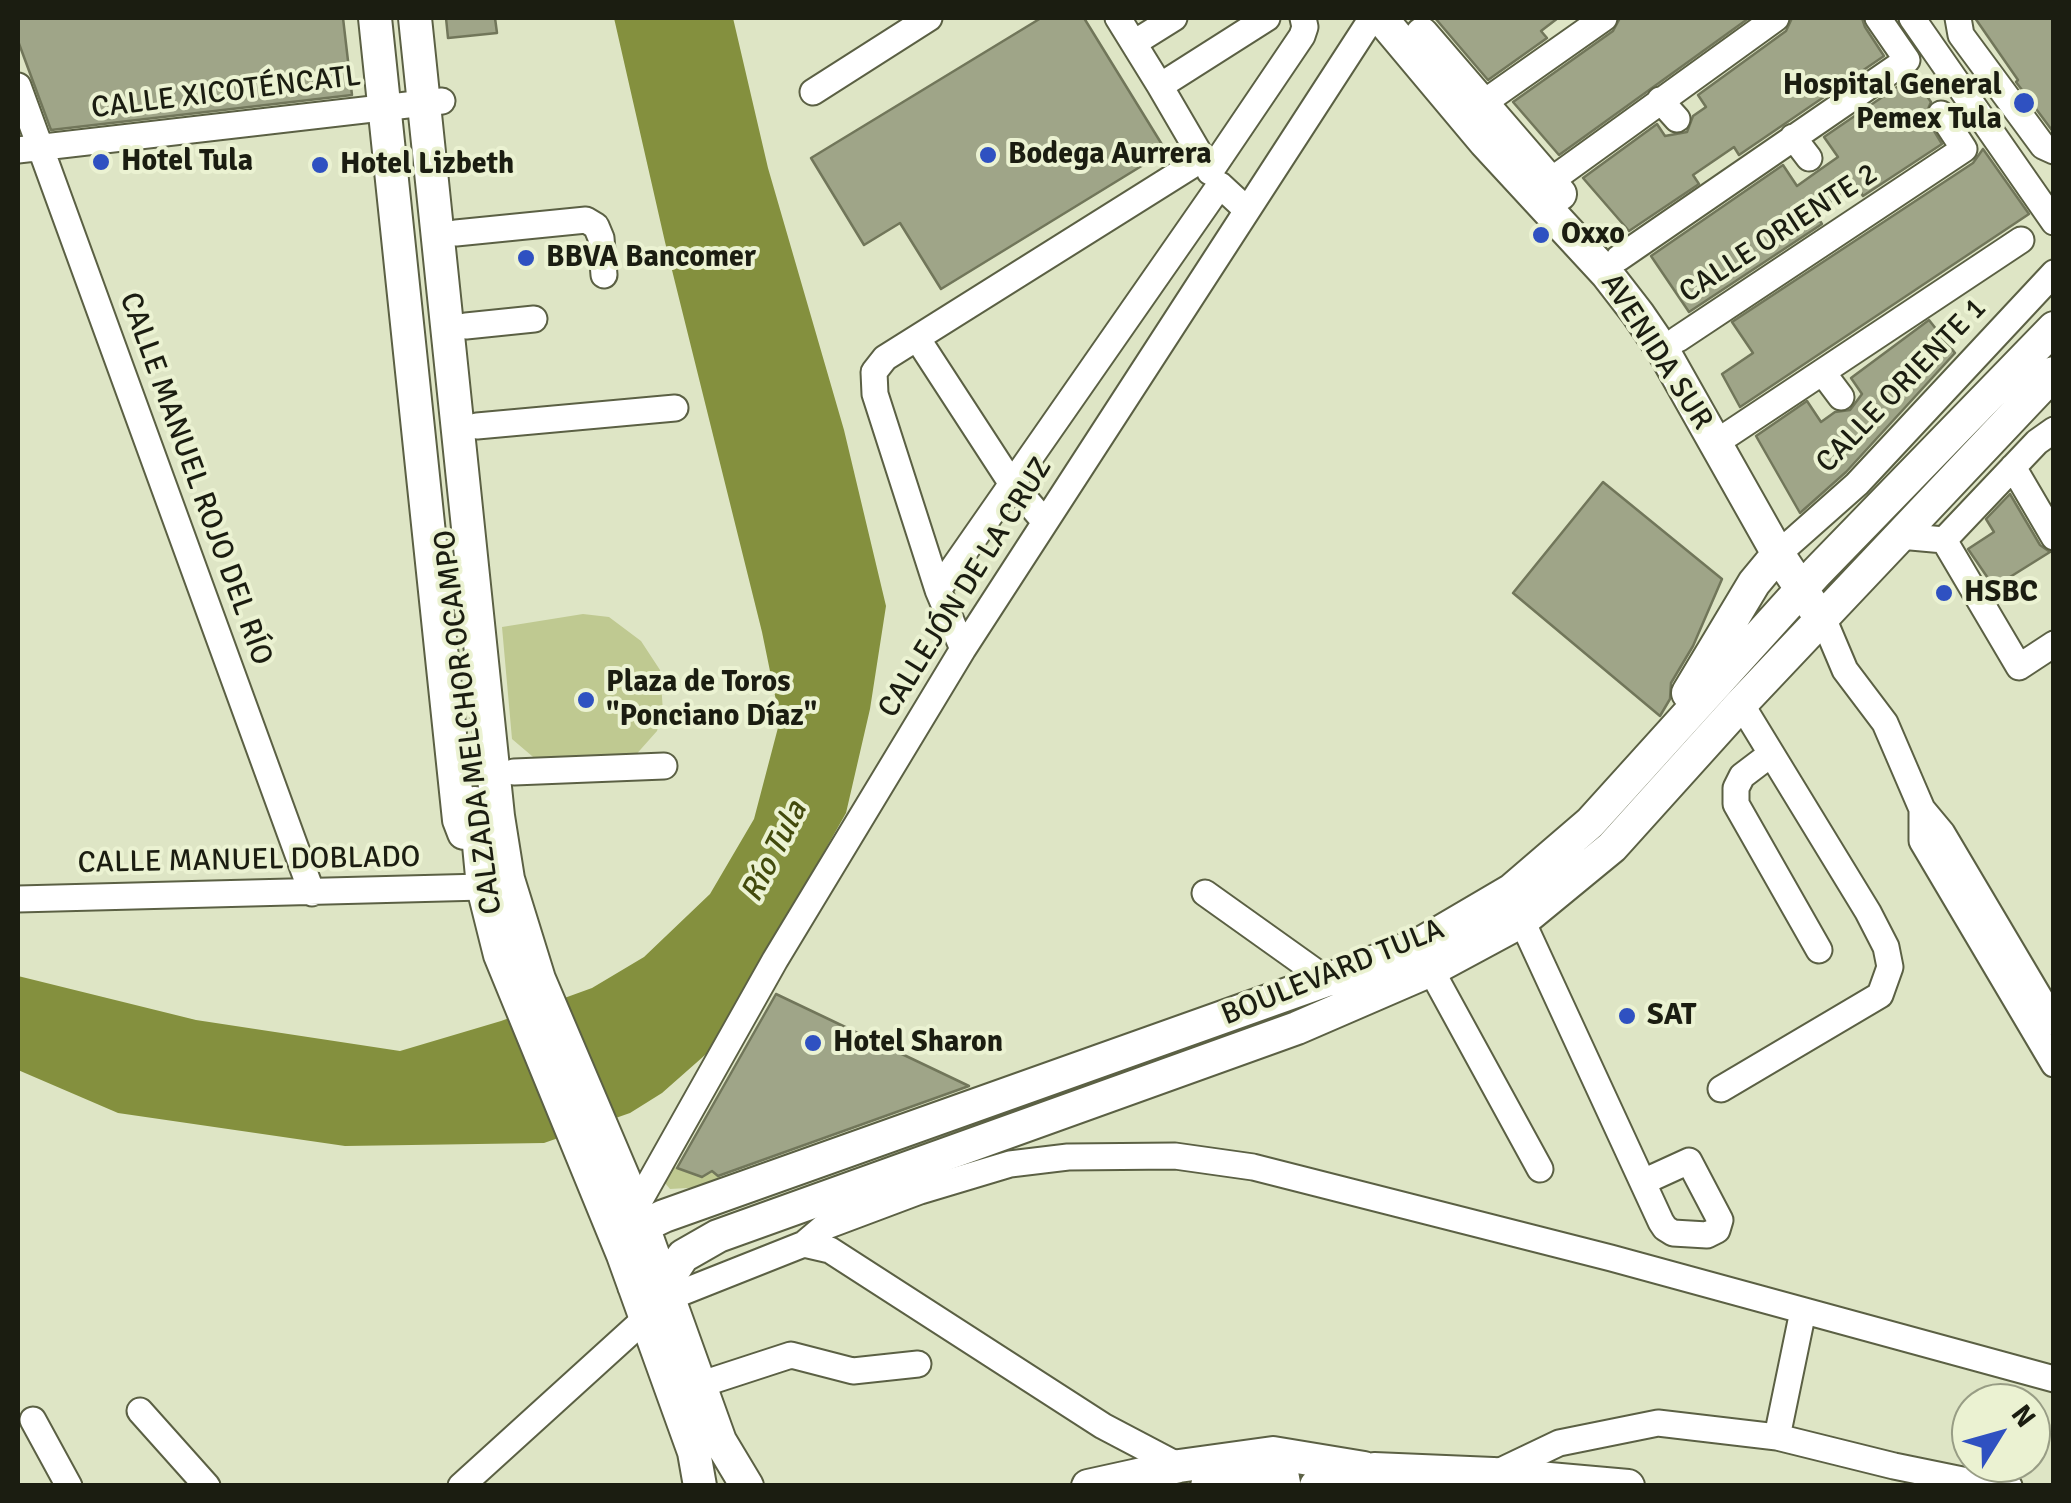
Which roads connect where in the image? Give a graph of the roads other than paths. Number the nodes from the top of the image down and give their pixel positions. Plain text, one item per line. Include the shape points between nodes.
1 (375, 18) edge
2 (394, 18) edge
3 (415, 18) edge
4 (432, 18) edge
5 (929, 18) edge
6 (1118, 18) edge
7 (1174, 18) edge
8 (1267, 18) edge
9 (1303, 18) edge
10 (1776, 18) edge
11 (1878, 18) edge
12 (1912, 18) edge
13 (1958, 18) edge
14 (1590, 21) edge
15 (1388, 24) edge
16 (1134, 44) junction
17 (18, 86) edge
18 (1160, 86) junction
19 (813, 92) dead end
20 (1474, 109) junction
21 (420, 110) junction
22 (1941, 114) dead end
23 (1793, 137) junction
24 (28, 149) edge
25 (2054, 150) edge
26 (1809, 158) dead end
27 (1211, 172) junction
28 (1550, 182) junction
29 (1247, 210) junction
30 (2054, 222) edge
31 (456, 233) junction
32 (2021, 240) dead end
33 (1619, 258) junction
34 (2054, 273) edge
35 (604, 275) dead end
36 (534, 319) dead end
37 (466, 326) junction
38 (2054, 328) edge
39 (917, 338) junction
40 (1678, 339) junction
41 (1823, 372) junction
42 (422, 375) junction
43 (2040, 392) edge
44 (1841, 397) dead end
45 (675, 408) dead end
46 (477, 426) junction
47 (1729, 434) junction
48 (2045, 436) edge
49 (2013, 467) junction
50 (1010, 482) junction
51 (1045, 522) junction
52 (1900, 536) junction
53 (2054, 537) edge
54 (1944, 540) junction
55 (1785, 547) junction
56 (493, 579) junction
57 (1809, 581) junction
58 (938, 590) junction
59 (1832, 607) junction
60 (477, 620) junction
61 (2054, 644) edge
62 (963, 649) junction
63 (442, 657) junction
64 (475, 700) junction
65 (1740, 704) junction
66 (508, 720) junction
67 (1675, 729) junction
68 (1771, 754) junction
69 (664, 766) dead end
70 (514, 772) junction
71 (1922, 809) junction
72 (495, 883) junction
73 (312, 893) junction
74 (1206, 893) dead end
75 (18, 900) edge
76 (1522, 921) junction
77 (1819, 950) dead end
78 (1431, 970) junction
79 (1327, 980) junction
80 (2054, 1022) edge
81 (2054, 1064) edge
82 (1721, 1089) dead end
83 (596, 1149) junction
84 (1004, 1150) junction
85 (1540, 1169) dead end
86 (1643, 1182) junction
87 (641, 1233) junction
88 (804, 1244) junction
89 (695, 1246) junction
90 (653, 1297) junction
91 (1803, 1311) junction
92 (918, 1364) dead end
93 (2054, 1379) edge
94 (700, 1385) junction
95 (140, 1411) dead end
96 (33, 1420) dead end
97 (1777, 1437) junction
98 (707, 1446) junction
99 (1178, 1466) junction
100 (1374, 1469) junction
101 (1493, 1474) junction
102 (1285, 1475) edge
103 (70, 1486) edge
104 (207, 1486) edge
105 (461, 1486) edge
106 (700, 1486) edge
107 (711, 1486) edge
108 (728, 1486) edge
109 (746, 1486) edge
110 (1088, 1486) edge
111 (1207, 1486) edge
112 (1628, 1486) edge
113 (2009, 1486) edge

1 - 21 main road
2 - 21 main road, CALZADA MELCHOR OCAMPO
3 - 21 main road, CALZADA MELCHOR OCAMPO
4 - 21 main road
5 - 19 street
6 - 16 street
7 - 16 street
8 - 18 street
9 - 27 street via 1302,36
10 - 28 street via 1669,109
11 - 23 street via 1907,60
12 - 30 street
13 - 25 street via 1961,35 2043,146
14 - 20 street
15 - 20 main road, AVENIDA SUR
15 - 29 street, CALLEJÓN DE LA CRUZ
16 - 18 street
17 - 24 street, CALLE MANUEL ROJO DEL RÍO
18 - 27 street
20 - 28 main road, AVENIDA SUR
20 - 55 main road, AVENIDA SUR via 1542,206 1638,314
21 - 24 street, CALLE XICOTÉNCATL
21 - 31 main road
21 - 42 main road, CALZADA MELCHOR OCAMPO
21 - 60 main road, CALZADA MELCHOR OCAMPO
22 - 40 street, CALLE ORIENTE 2 via 1964,149 1851,216
23 - 26 street
23 - 33 street via 1709,179
24 - 73 street, CALLE MANUEL ROJO DEL RÍO
27 - 29 street
27 - 39 street
27 - 50 street
28 - 33 main road, AVENIDA SUR
29 - 51 street, CALLEJÓN DE LA CRUZ
31 - 35 street via 586,220 601,238
31 - 37 main road
32 - 41 street, CALLE ORIENTE 1
33 - 40 main road, AVENIDA SUR
34 - 55 street, CALLE ORIENTE 1 via 1857,484
36 - 37 street
37 - 46 main road
38 - 57 main road, BOULEVARD TULA
39 - 50 street
39 - 58 street via 874,372 875,394
40 - 47 main road, AVENIDA SUR
41 - 44 street
41 - 47 street, CALLE ORIENTE 1
42 - 63 main road
42 - 64 main road, CALZADA MELCHOR OCAMPO
43 - 48 street
43 - 52 main road, BOULEVARD TULA
45 - 46 street
46 - 56 main road
47 - 55 main road, AVENIDA SUR
48 - 49 street
49 - 53 street
49 - 54 street
50 - 51 street
50 - 58 street
51 - 62 street, CALLEJÓN DE LA CRUZ
52 - 54 street
52 - 59 main road, BOULEVARD TULA
54 - 61 street via 2019,667
55 - 57 main road, AVENIDA SUR
55 - 67 main road via 1754,583 1692,686
56 - 60 main road
56 - 66 main road
57 - 59 main road, AVENIDA SUR
57 - 67 main road, BOULEVARD TULA
58 - 62 street
59 - 65 main road, BOULEVARD TULA
59 - 71 street via 1844,670 1885,723
60 - 64 main road, CALZADA MELCHOR OCAMPO
62 - 87 street, CALLEJÓN DE LA CRUZ via 775,960
63 - 64 main road
63 - 72 main road via 459,820
64 - 66 main road
64 - 72 main road, CALZADA MELCHOR OCAMPO
65 - 68 street
65 - 76 main road, BOULEVARD TULA via 1612,847
66 - 70 main road
67 - 79 main road, BOULEVARD TULA via 1590,823 1512,890 1420,944
68 - 77 street via 1742,776 1736,804
68 - 82 street via 1868,912 1890,968 1880,995
69 - 70 street
70 - 72 main road via 518,813
71 - 80 street
71 - 81 street via 1922,841
72 - 73 street, CALLE MANUEL DOBLADO
72 - 83 main road, CALZADA MELCHOR OCAMPO via 512,990
73 - 75 street, CALLE MANUEL DOBLADO
74 - 79 street
76 - 78 main road, BOULEVARD TULA
76 - 86 street
78 - 84 main road, BOULEVARD TULA
78 - 85 street
79 - 87 main road, BOULEVARD TULA via 705,1201
83 - 87 main road, CALZADA MELCHOR OCAMPO
83 - 90 main road, CALZADA MELCHOR OCAMPO
84 - 88 street via 824,1227
84 - 89 main road, BOULEVARD TULA
84 - 91 street via 1175,1156 1252,1167
86 - 86 street via 1665,1228 1708,1236 1716,1230 1720,1220 1699,1156
87 - 89 main road, BOULEVARD TULA via 664,1254
87 - 90 main road, CALZADA MELCHOR OCAMPO
88 - 90 street
88 - 99 street via 830,1250 1103,1426
89 - 90 main road
90 - 94 main road, CALZADA MELCHOR OCAMPO
90 - 98 main road, CALZADA MELCHOR OCAMPO
90 - 105 street
91 - 93 street
91 - 97 street
92 - 94 street via 853,1371 792,1355
94 - 98 main road, CALZADA MELCHOR OCAMPO
95 - 104 street
96 - 103 street
97 - 101 street via 1658,1423 1559,1443
97 - 113 street
98 - 106 main road
98 - 107 main road
98 - 108 main road
98 - 109 main road
99 - 102 main road
99 - 110 main road
100 - 101 main road
100 - 102 main road
100 - 102 main road
101 - 112 main road
102 - 111 main road

